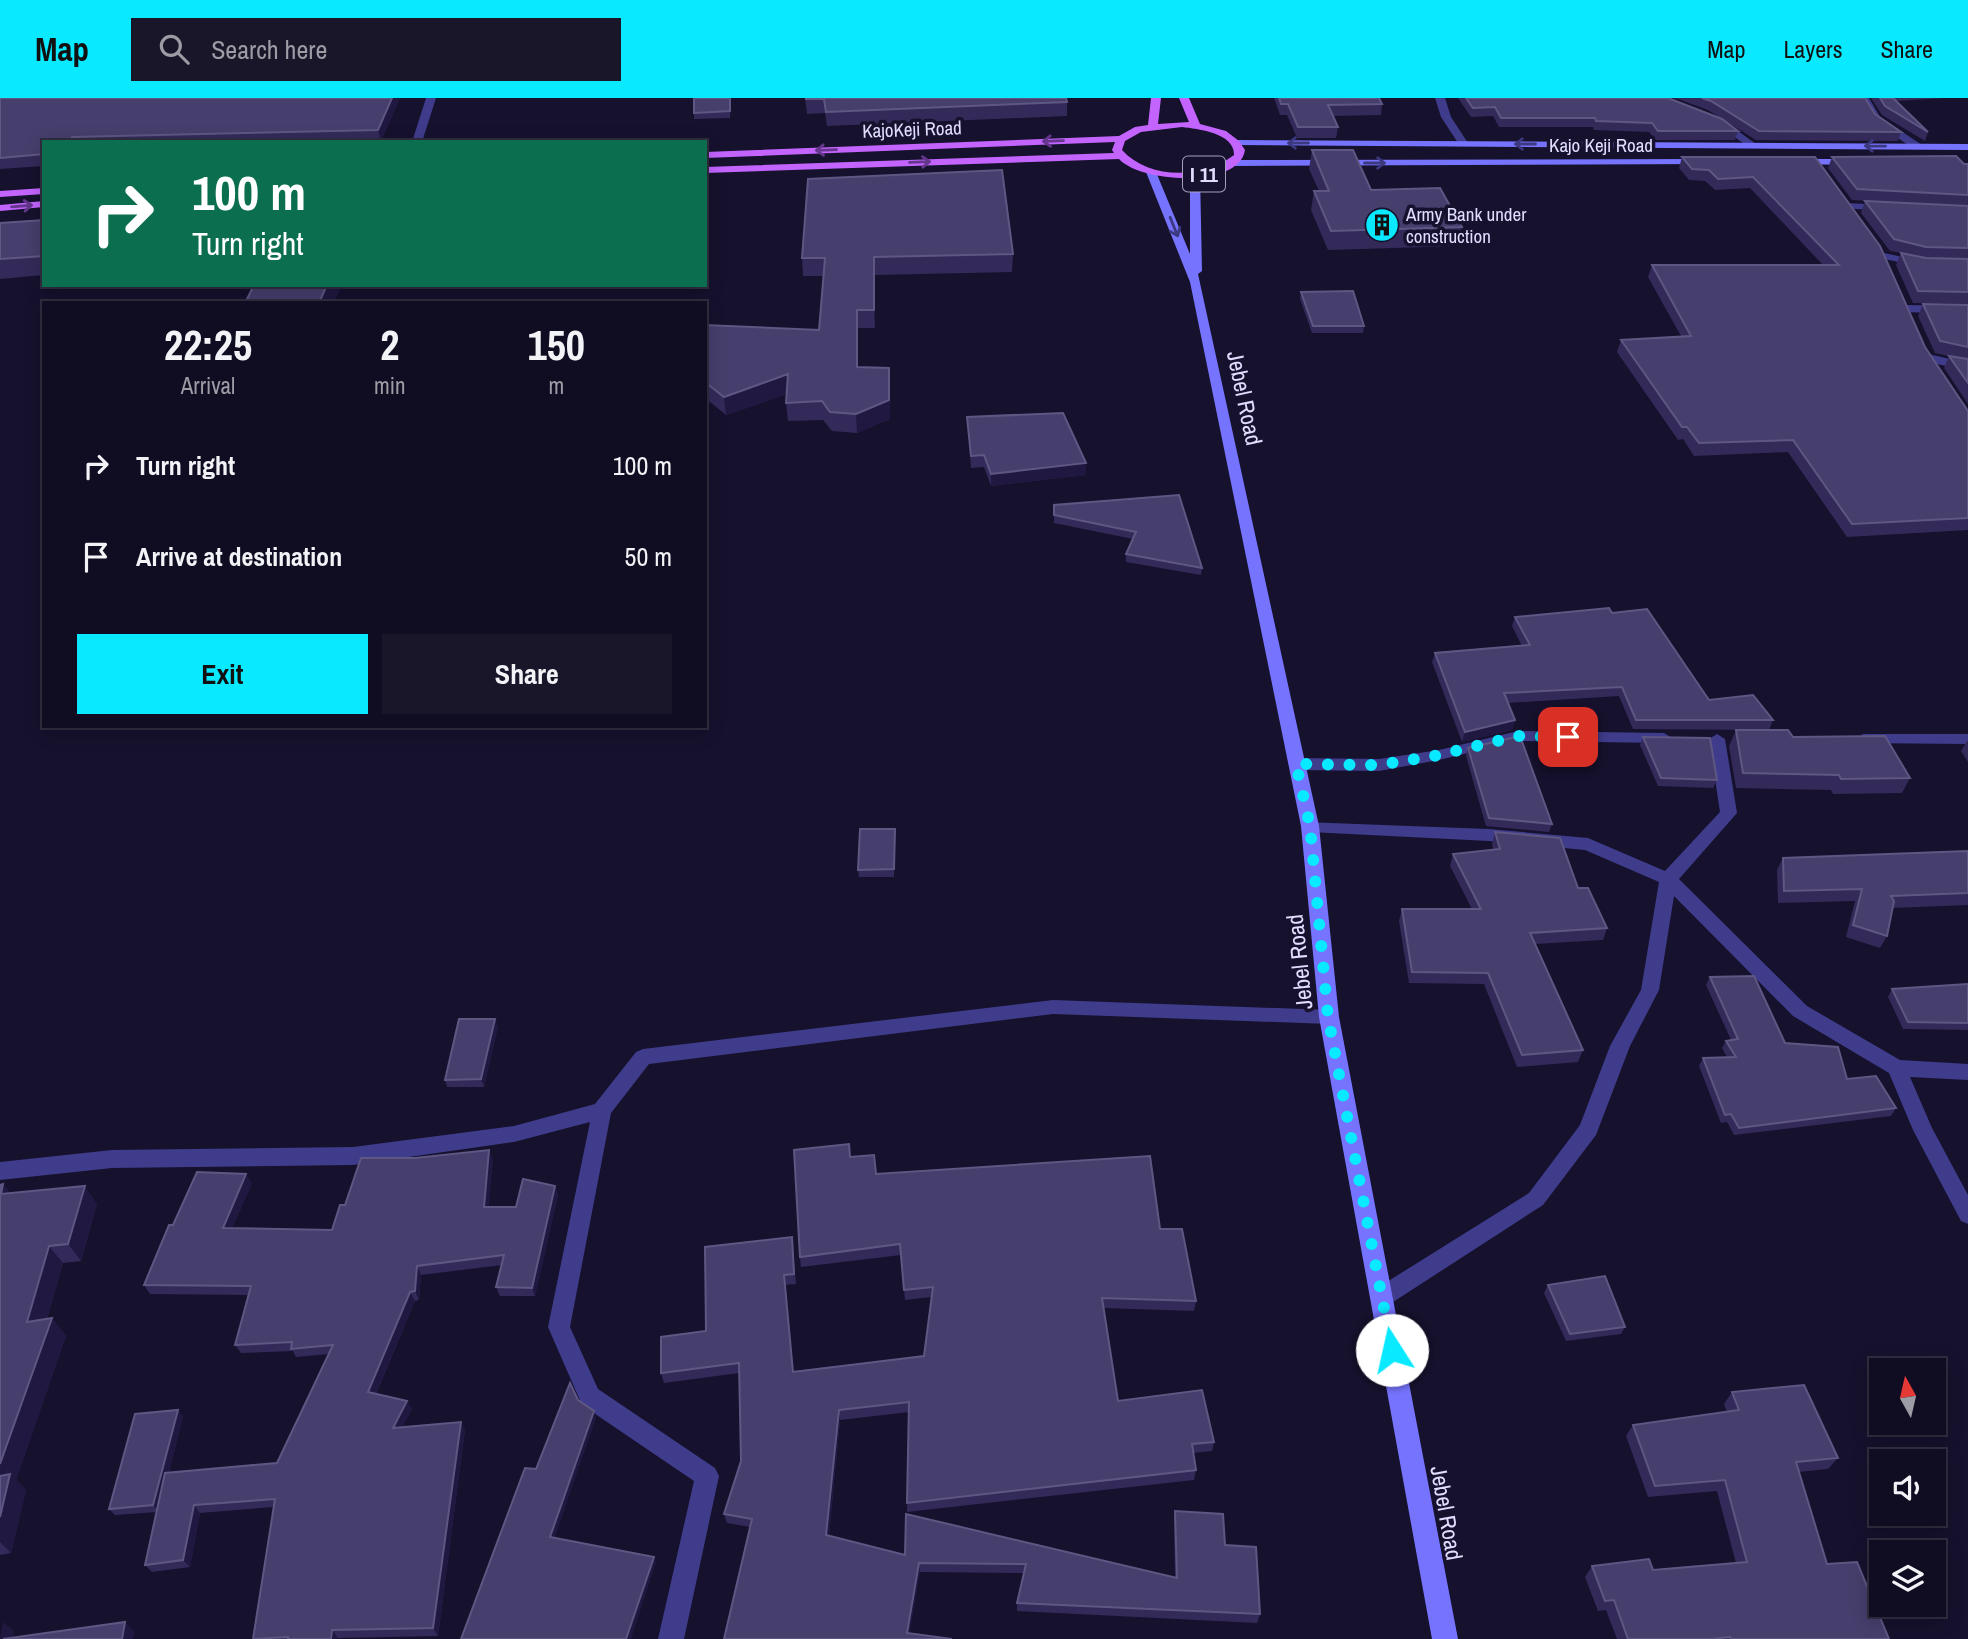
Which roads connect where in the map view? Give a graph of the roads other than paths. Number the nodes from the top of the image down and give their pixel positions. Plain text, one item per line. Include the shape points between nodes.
1 (431, 98) edge
2 (1156, 98) edge
3 (1184, 98) edge
4 (1440, 98) edge
5 (1864, 98) edge
6 (1702, 114) edge
7 (1153, 126) junction
8 (1196, 126) junction
9 (1121, 139) junction
10 (418, 140) edge
11 (1236, 143) junction
12 (1463, 144) junction
13 (1751, 144) junction
14 (1919, 147) junction
15 (1968, 147) edge
16 (707, 155) edge
17 (1120, 156) junction
18 (1718, 162) edge
19 (1787, 162) edge
20 (1815, 162) junction
21 (1870, 162) edge
22 (1234, 163) junction
23 (707, 170) edge
24 (1151, 172) junction
25 (1823, 173) edge
26 (1195, 175) junction
27 (42, 191) edge
28 (0, 194) edge
29 (1839, 195) edge
30 (42, 204) edge
31 (0, 208) edge
32 (1901, 209) edge
33 (1883, 256) edge
34 (1968, 265) edge
35 (1196, 282) junction
36 (1968, 310) edge
37 (1912, 321) edge
38 (1968, 368) edge
39 (1943, 378) edge
40 (1677, 738) edge
41 (1740, 739) edge
42 (1850, 739) edge
43 (1968, 739) edge
44 (1296, 764) junction
45 (1310, 826) junction
46 (1668, 879) junction
47 (1328, 1017) junction
48 (1897, 1068) junction
49 (1968, 1072) edge
50 (603, 1110) junction
51 (0, 1171) edge
52 (1968, 1214) edge
53 (1382, 1297) junction
54 (671, 1639) edge
55 (1445, 1639) edge

1 - 10 street
2 - 7 main road
3 - 8 main road, I 11
4 - 12 street
5 - 14 street via 1876,119
6 - 13 street
7 - 8 main road, I 11
7 - 9 main road, I 11
8 - 11 main road, I 11 via 1220,132
9 -> 16 main road, KajoKeji Road
9 - 17 main road via 1117,144
12 -> 11 main road, Kajo Keji Road
11 - 22 main road, I 11 via 1239,156
13 -> 12 main road, Kajo Keji Road
14 -> 13 main road, Kajo Keji Road
14 - 15 main road, Kajo Keji Road
23 -> 17 main road, KajoKeji Road
17 - 24 main road, I 11
22 -> 18 main road, Kajo Keji Road
19 - 20 main road
20 - 21 main road
20 - 25 street
22 - 26 main road, I 11
24 - 26 main road, I 11
24 -> 35 main road, Jebel Road
26 - 35 main road, Jebel Road
27 - 28 main road
29 - 32 street via 1851,211
31 -> 30 main road
33 - 34 street via 1921,264
35 - 44 main road, Jebel Road
36 - 37 street via 1905,303
38 - 39 street via 1925,352
40 - 44 street via 1518,736 1379,765
41 - 46 street via 1710,739 1728,813
42 - 43 street
44 - 45 main road, Jebel Road
45 - 46 street via 1588,844
45 - 47 main road, Jebel Road
46 - 48 street via 1800,1011
46 - 53 street via 1650,990 1620,1046 1589,1129 1536,1199
47 - 50 street via 1053,1007 854,1029 643,1057
47 - 53 main road, Jebel Road
48 - 49 street
48 - 52 street
50 - 51 street via 514,1134 353,1156 112,1158
50 - 54 street via 559,1327 590,1397 707,1476
53 - 55 main road, Jebel Road

